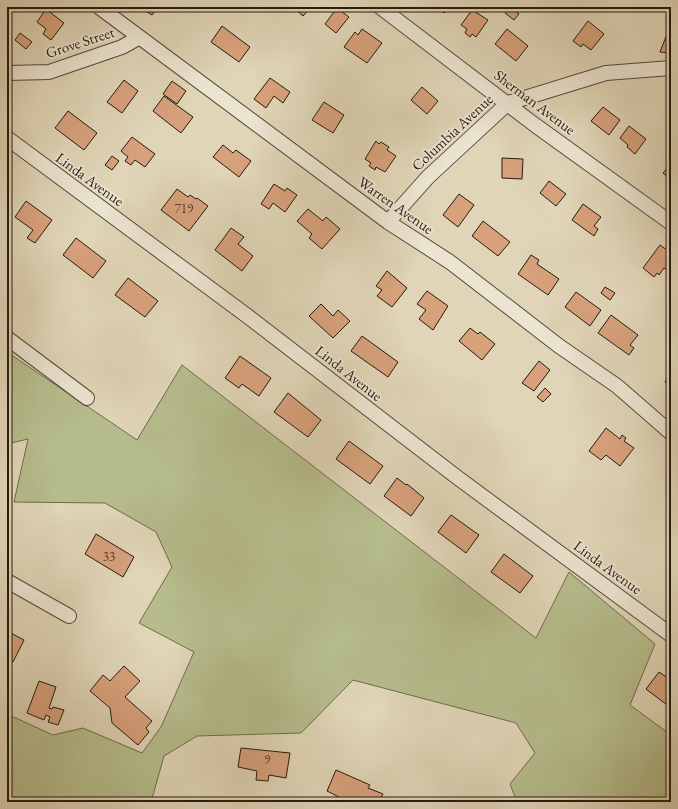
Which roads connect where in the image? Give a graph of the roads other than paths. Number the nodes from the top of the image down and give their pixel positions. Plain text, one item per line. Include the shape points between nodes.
1 (98, 7) edge
2 (380, 7) edge
3 (138, 38) junction
4 (671, 68) edge
5 (7, 73) edge
6 (508, 103) junction
7 (7, 138) edge
8 (388, 222) junction
9 (671, 223) edge
10 (7, 338) edge
11 (87, 398) dead end
12 (671, 433) edge
13 (7, 581) edge
14 (69, 616) dead end
15 (671, 635) edge

1 - 3 street, Warren Avenue
2 - 6 street, Sherman Avenue
3 - 5 street, Grove Street via 122,47 49,72
3 - 8 street, Warren Avenue
4 - 6 street, Columbia Avenue via 606,74
6 - 8 street, Columbia Avenue via 428,177
6 - 9 street, Sherman Avenue
7 - 15 street, Linda Avenue
8 - 12 street, Warren Avenue via 450,262 559,346 617,386
10 - 11 street
13 - 14 street

